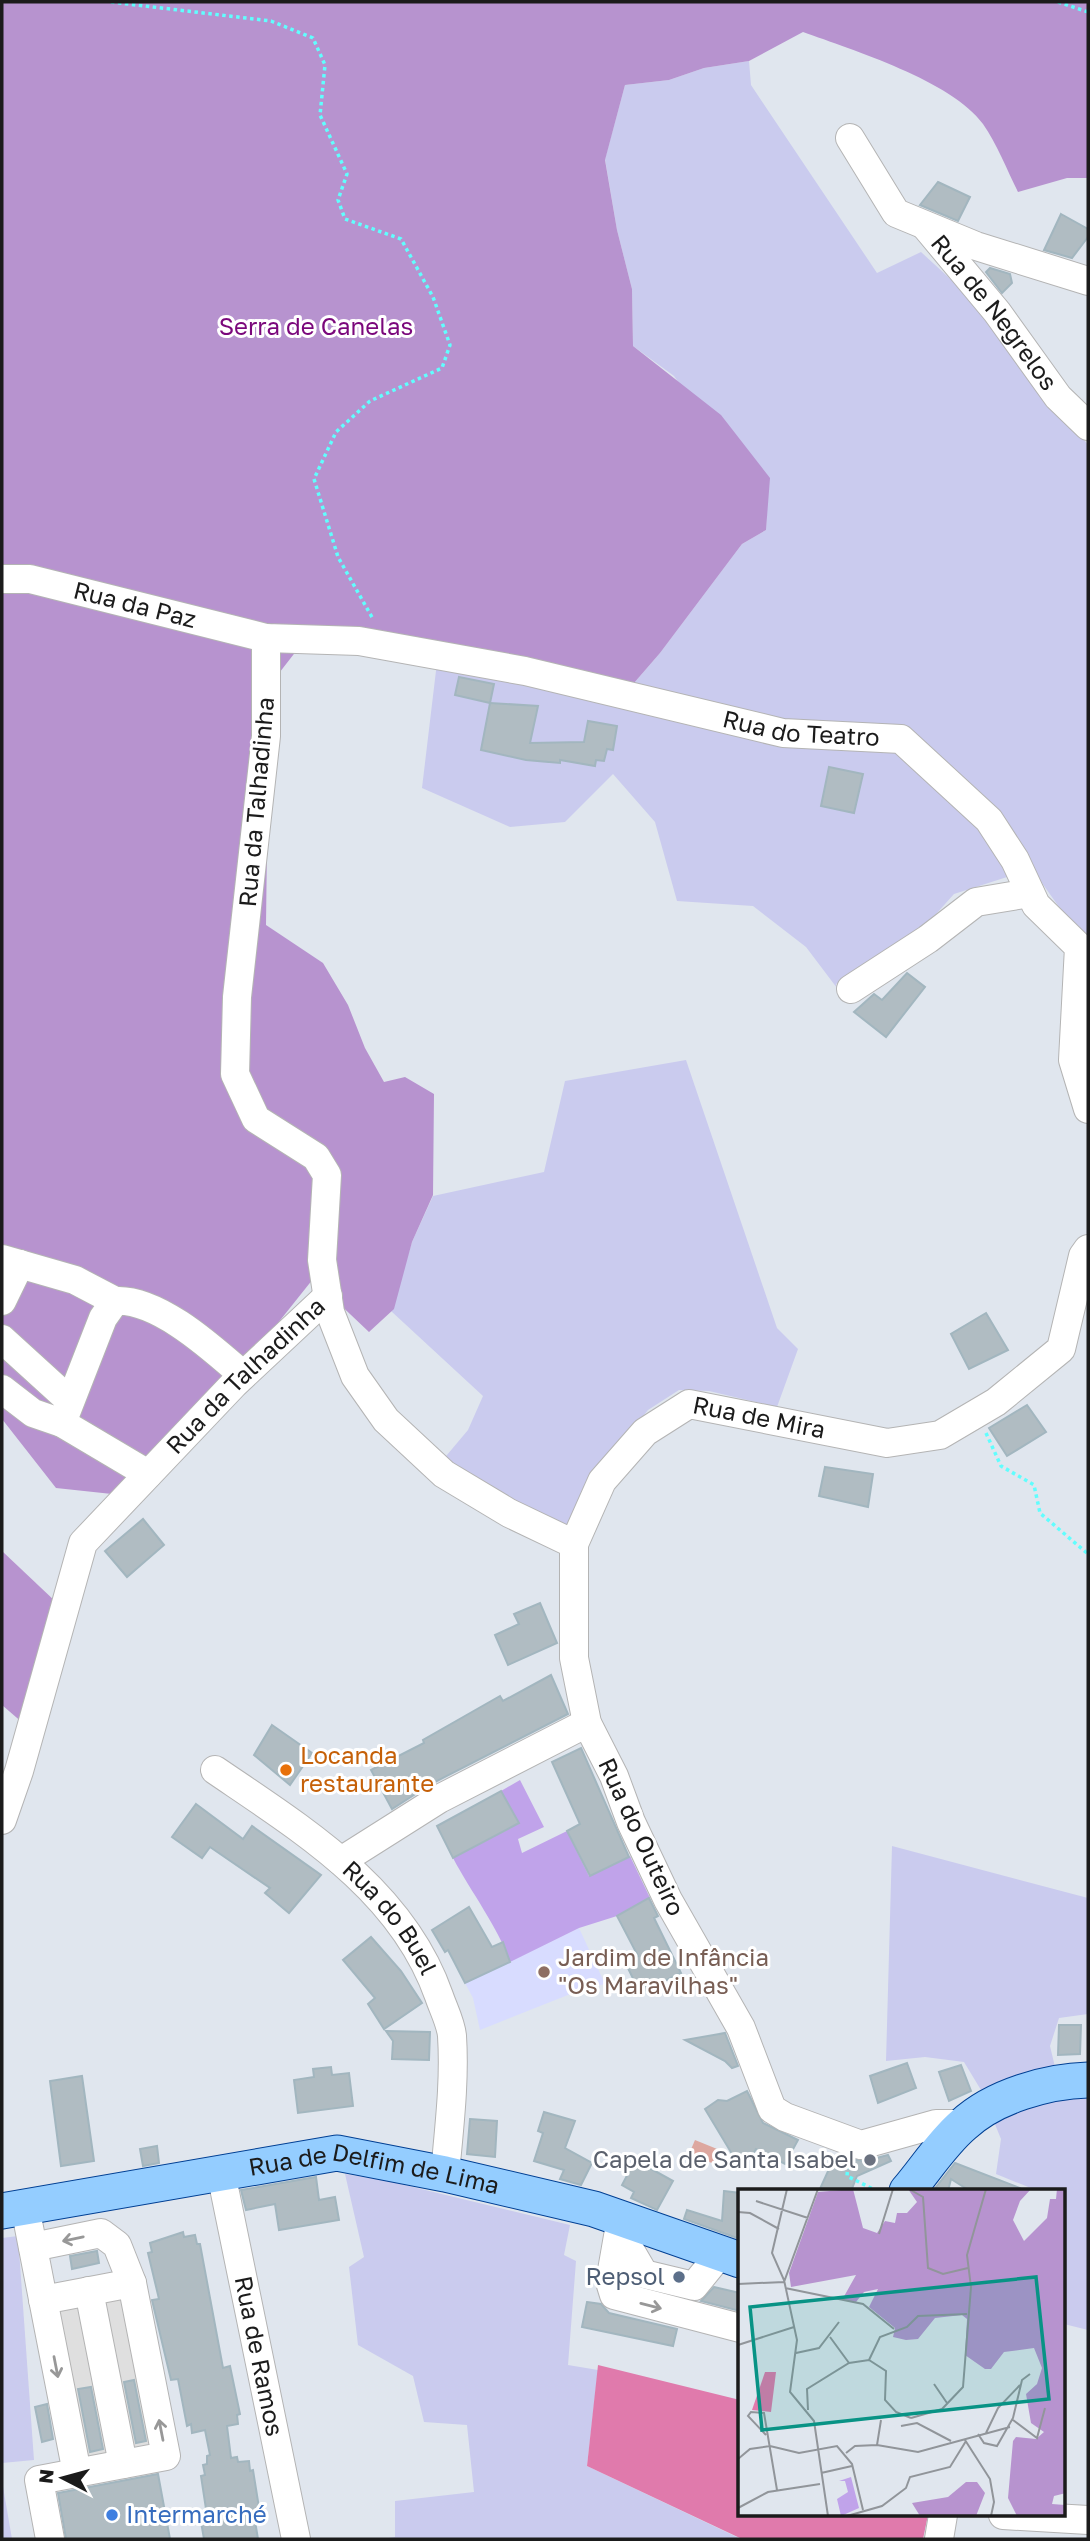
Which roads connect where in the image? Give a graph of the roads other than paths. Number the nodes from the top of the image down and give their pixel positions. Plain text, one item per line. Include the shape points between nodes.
1 (850, 138) dead end
2 (925, 225) junction
3 (1088, 281) edge
4 (1088, 426) edge
5 (2, 579) edge
6 (266, 638) junction
7 (1030, 892) junction
8 (851, 989) dead end
9 (1088, 1109) edge
10 (1088, 1249) edge
11 (11, 1262) edge
12 (328, 1296) junction
13 (2, 1301) edge
14 (115, 1301) junction
15 (2, 1339) edge
16 (243, 1375) junction
17 (2, 1389) edge
18 (66, 1412) junction
19 (148, 1474) junction
20 (574, 1544) junction
21 (587, 1723) junction
22 (215, 1770) dead end
23 (2, 1820) edge
24 (341, 1861) junction
25 (1088, 2080) edge
26 (963, 2124) junction
27 (221, 2173) junction
28 (445, 2174) junction
29 (909, 2189) edge
30 (14, 2209) edge
31 (620, 2225) junction
32 (33, 2247) junction
33 (730, 2257) edge
34 (132, 2283) junction
35 (89, 2291) junction
36 (43, 2300) junction
37 (738, 2327) edge
38 (122, 2464) junction
39 (77, 2473) junction
40 (943, 2516) edge
41 (1024, 2516) edge
42 (1088, 2519) edge
43 (50, 2539) edge
44 (296, 2539) edge
45 (939, 2539) edge

1 - 2 street, Rua de Negrelos via 896,214
2 - 3 street
2 - 4 street, Rua de Negrelos via 997,312 1058,397
5 - 6 street, Rua da Paz via 30,579
6 - 7 street, Rua do Teatro via 389,646 525,671 783,733 901,739 989,820
6 - 12 street, Rua da Talhadinha via 266,736 237,997 235,1074 257,1119 316,1157 327,1175 322,1260
7 - 8 street via 976,902
7 - 9 street, Rua do Teatro via 1036,905 1079,947 1073,1060
10 - 20 street, Rua de Mira via 1061,1349 978,1413 940,1435 887,1443 688,1404 645,1432 602,1481
11 - 13 street
11 - 14 street via 75,1280
12 - 16 street, Rua da Talhadinha
12 - 20 street via 355,1376 386,1420 444,1474 509,1513
14 - 16 street via 154,1311 204,1341
14 - 18 street via 103,1318
15 - 18 street
16 - 19 street, Rua da Talhadinha
17 - 18 street via 33,1413
18 - 19 street
19 - 23 street, Rua da Talhadinha via 83,1544
20 - 21 street, Rua de Mira via 574,1658
21 - 24 street, Rua do Buel via 439,1799
21 - 26 street, Rua do Outeiro via 668,1900 741,2028 772,2109 861,2145 936,2124
22 - 24 street via 303,1829
24 - 28 street, Rua do Buel via 391,1912 430,1970 452,2033
25 - 26 main road via 1059,2081 994,2105
26 - 29 main road
27 - 28 main road, Rua de Delfim de Lima via 337,2153
27 - 30 main road, Rua de Delfim de Lima
27 - 44 street, Rua de Ramos
28 - 31 main road, Rua de Delfim de Lima via 594,2209
30 - 32 street
31 - 33 main road, Rua de Delfim de Lima
31 -> 37 street via 610,2282 614,2295
34 -> 32 street via 117,2245 101,2233
32 - 36 street
34 - 35 street
38 -> 34 street via 166,2456
35 - 36 street
35 - 38 street
36 -> 39 street
38 - 39 street
39 - 43 street via 39,2480
40 - 45 street
41 - 42 street

